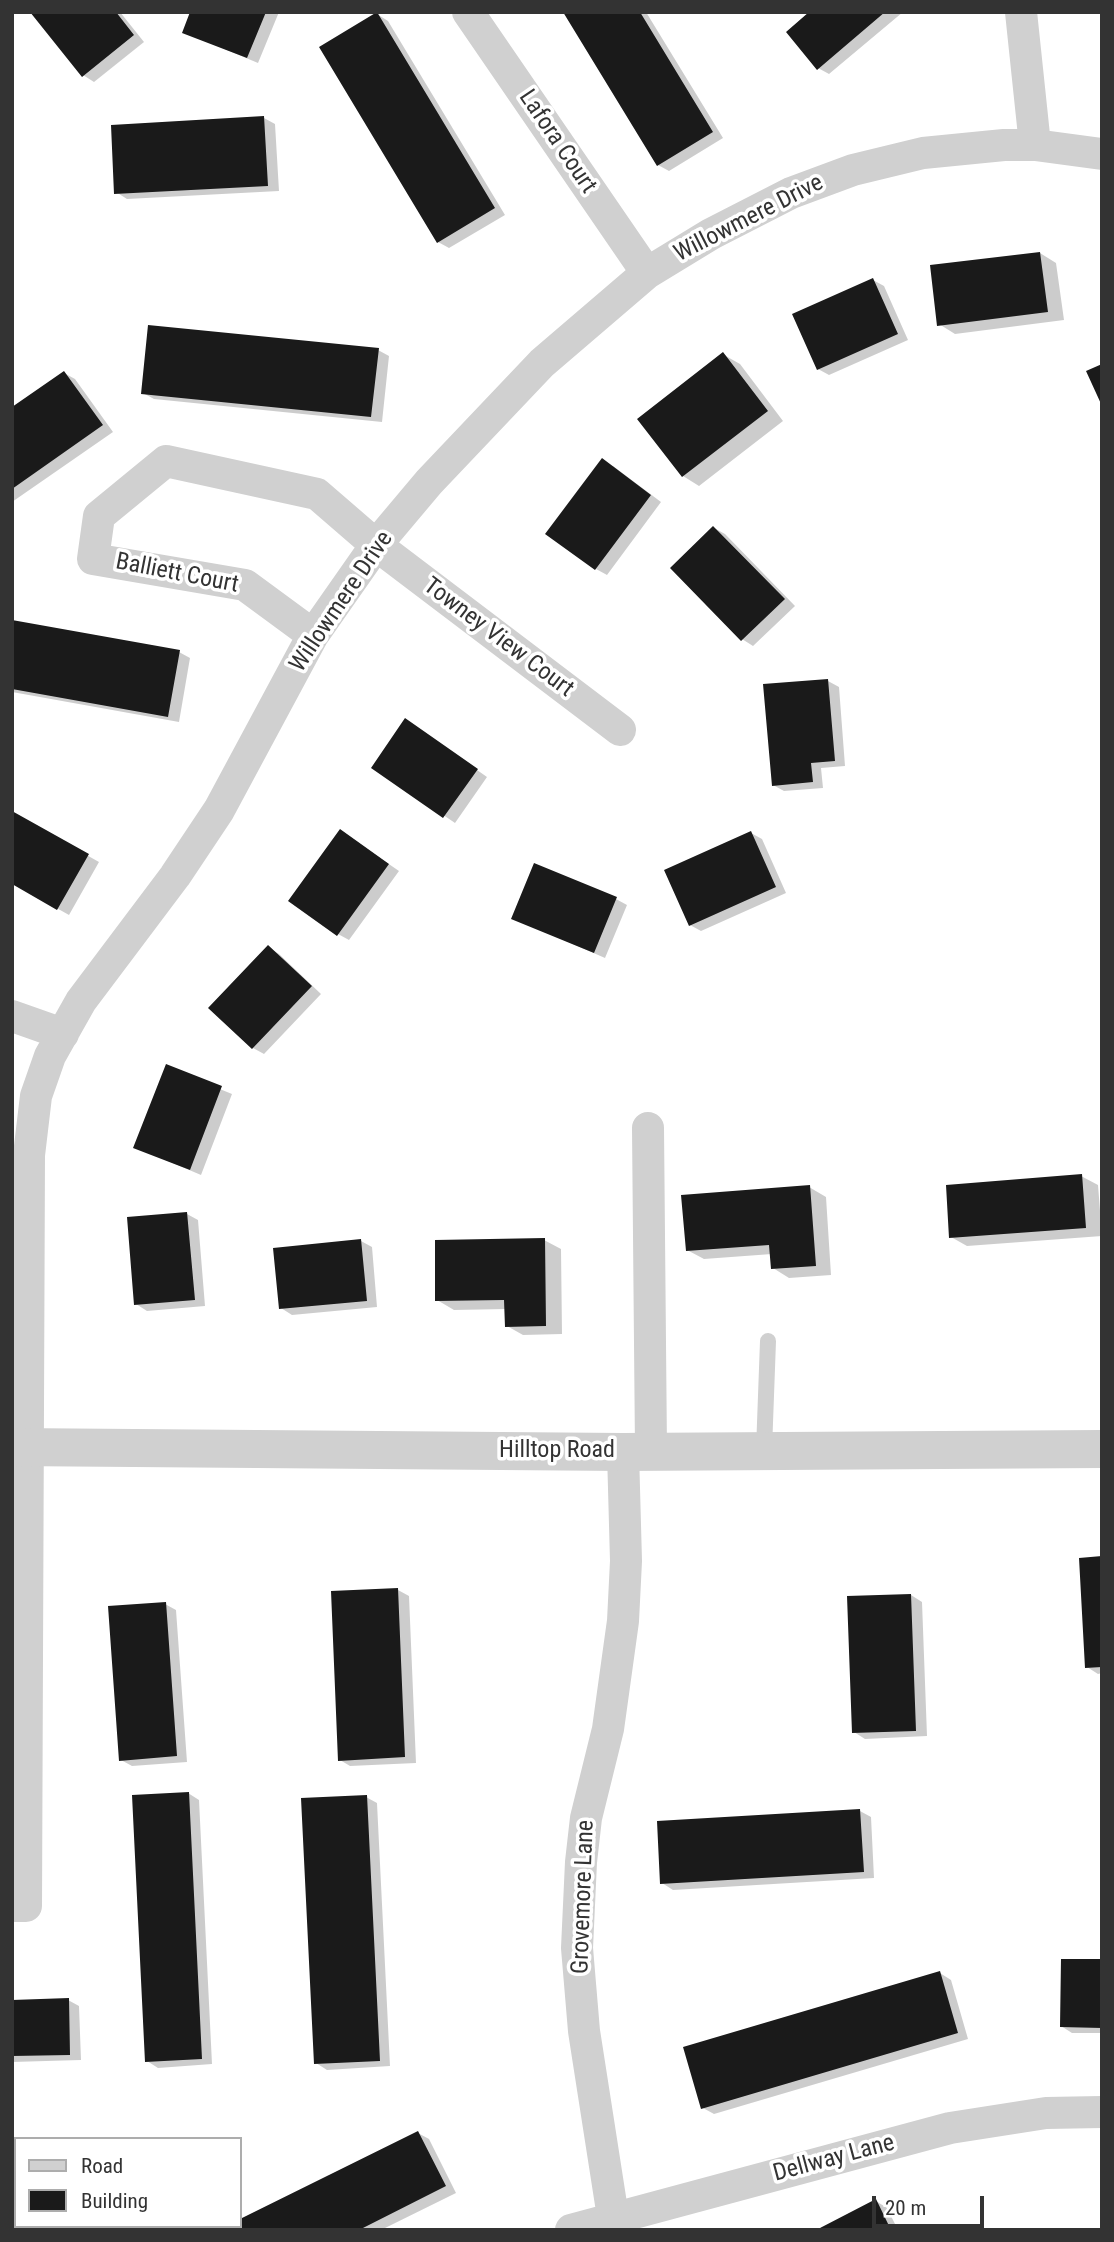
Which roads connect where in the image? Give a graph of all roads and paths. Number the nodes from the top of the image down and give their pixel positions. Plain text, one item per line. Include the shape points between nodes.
1 (468, 12) edge
2 (1021, 12) edge
3 (1035, 145) junction
4 (1102, 154) edge
5 (647, 272) junction
6 (376, 545) junction
7 (313, 635) junction
8 (620, 730) dead end
9 (12, 1016) edge
10 (63, 1034) junction
11 (648, 1128) dead end
12 (20, 1277) edge
13 (768, 1341) dead end
14 (20, 1447) edge
15 (1102, 1449) edge
16 (764, 1450) junction
17 (637, 1451) junction
18 (12, 1906) edge
19 (1102, 2112) edge
20 (610, 2223) edge
21 (571, 2230) edge

1 - 5 street, Lafora Court
2 - 3 street
3 - 4 street, Willowmere Drive
3 - 5 street, Willowmere Drive via 923,153 853,170 791,193
5 - 6 street, Willowmere Drive via 542,363
6 - 7 street, Willowmere Drive
6 - 7 street, Balliett Court via 317,495 166,461 99,516 93,559 245,584
6 - 8 street, Towney View Court
7 - 10 street, Willowmere Drive via 219,810 81,1001
9 - 10 street
10 - 12 street, Willowmere Drive via 36,1096
11 - 17 street, Grovemore Lane
12 - 14 street, Willowmere Drive
13 - 16 lane
14 - 17 street, Hilltop Road
14 - 18 street, Willowmere Drive via 26,1906
15 - 16 street, Hilltop Road
16 - 17 street, Hilltop Road
17 - 20 street, Grovemore Lane via 623,1621 608,1729 586,1818 577,1948
19 - 20 street, Dellway Lane via 1046,2112 950,2128
20 - 21 street, Dellway Lane

